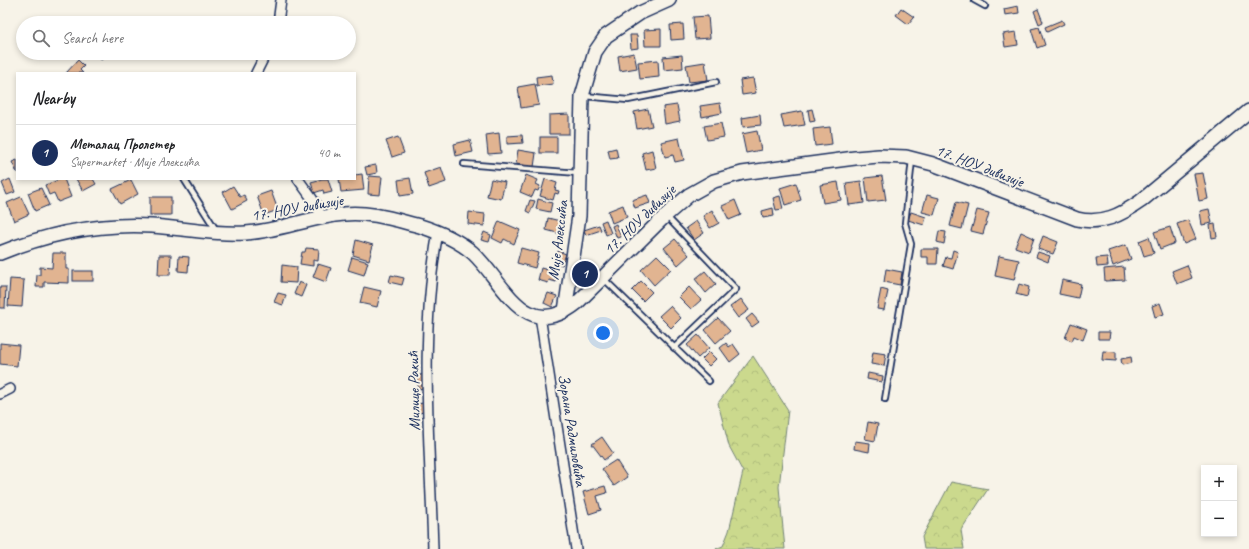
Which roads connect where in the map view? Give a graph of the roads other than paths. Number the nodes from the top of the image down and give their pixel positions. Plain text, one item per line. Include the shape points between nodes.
1 (280, 0) edge
2 (669, 0) edge
3 (974, 0) edge
4 (985, 6) dead end
5 (279, 16) edge
6 (262, 60) edge
7 (256, 72) edge
8 (716, 82) dead end
9 (582, 96) junction
10 (1249, 111) edge
11 (912, 158) junction
12 (464, 164) dead end
13 (580, 173) junction
14 (185, 180) edge
15 (299, 180) edge
16 (665, 216) junction
17 (322, 218) junction
18 (438, 232) junction
19 (218, 233) junction
20 (0, 253) edge
21 (602, 278) junction
22 (565, 311) junction
23 (540, 316) junction
24 (674, 348) junction
25 (709, 381) dead end
26 (10, 389) dead end
27 (0, 394) edge
28 (885, 399) dead end
29 (433, 549) edge
30 (576, 549) edge

1 - 5 street
2 - 9 street, Мије Алексића via 640,12 606,36 595,52
3 - 4 lane
6 - 7 street
8 - 9 lane via 628,100
9 - 13 street, Мије Алексића
10 - 11 street, 17. НОУ дивизије via 1141,201 1122,213 1096,221 1084,221 1064,215
11 - 16 street, 17. НОУ дивизије via 855,158 734,175 701,187
11 - 28 lane via 905,223 911,244
12 - 13 lane
13 - 22 street, Мије Алексића via 576,236
14 - 19 lane
15 - 17 street via 316,204
16 - 21 street, 17. НОУ дивизије
16 - 24 lane via 736,289
17 - 18 street, 17. НОУ дивизије via 349,214 370,215
17 - 19 street, 17. НОУ дивизије via 259,232
18 - 23 street, 17. НОУ дивизије via 472,253 521,309
18 - 29 street, Милице Ракић via 427,322
19 - 20 street, 17. НОУ дивизије via 150,226 93,227 51,235
21 - 22 street, 17. НОУ дивизије
21 - 24 lane
22 - 23 street, 17. НОУ дивизије
23 - 30 street, Зорана Радмиловића
24 - 25 lane
26 - 27 street

